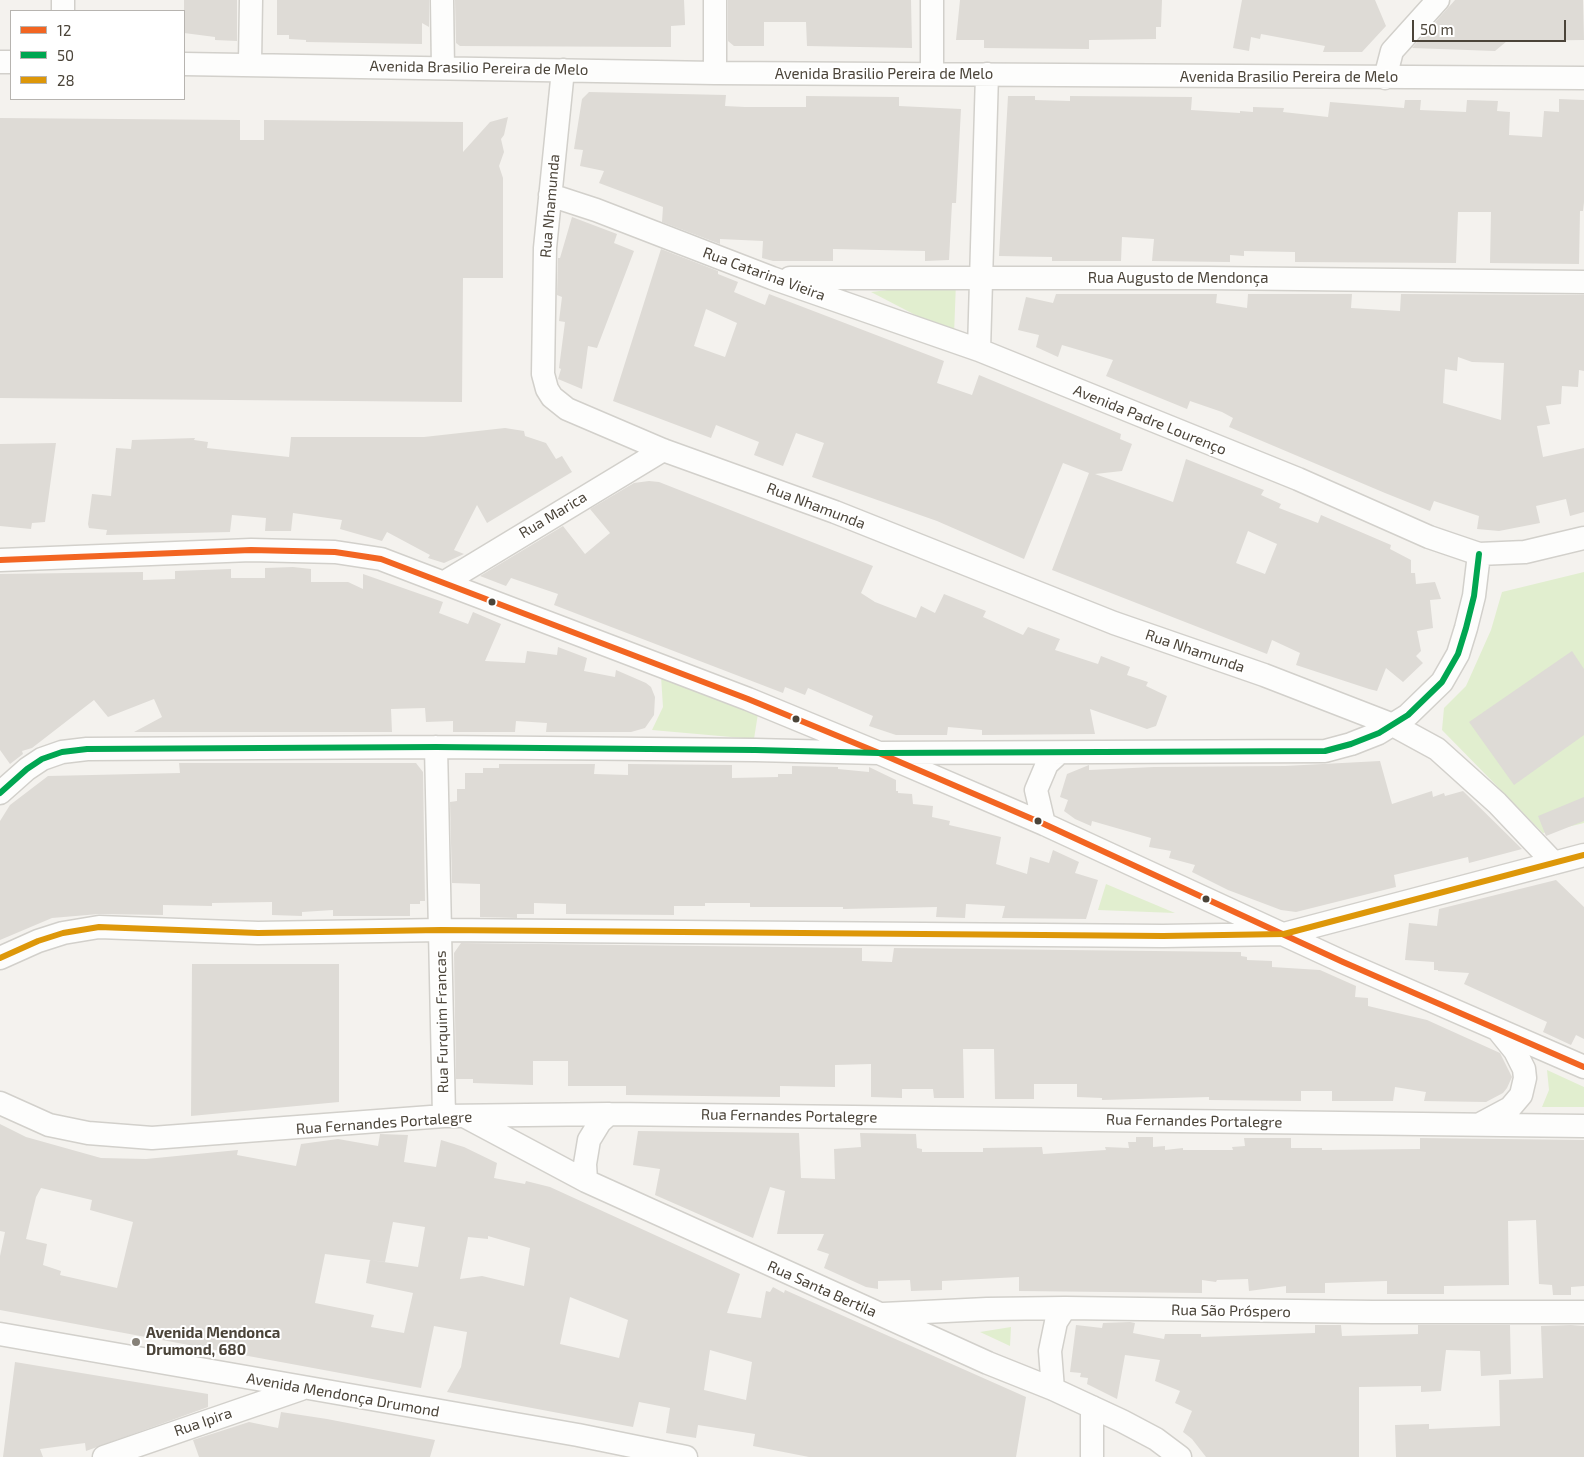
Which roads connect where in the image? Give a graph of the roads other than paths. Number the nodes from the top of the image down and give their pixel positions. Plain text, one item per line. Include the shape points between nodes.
1 (251, 0) edge
2 (442, 0) edge
3 (715, 0) edge
4 (932, 0) edge
5 (1438, 0) edge
6 (250, 63) junction
7 (185, 64) edge
8 (443, 68) junction
9 (563, 70) junction
10 (715, 73) junction
11 (932, 74) junction
12 (987, 74) junction
13 (1385, 78) junction
14 (1584, 78) edge
15 (550, 195) junction
16 (772, 278) junction
17 (981, 278) junction
18 (1584, 282) edge
19 (979, 350) junction
20 (663, 450) junction
21 (1584, 538) edge
22 (1479, 554) junction
23 (0, 560) edge
24 (445, 582) junction
25 (1393, 725) junction
26 (436, 748) junction
27 (1059, 753) junction
28 (880, 754) junction
29 (0, 794) edge
30 (1044, 824) junction
31 (1584, 855) edge
32 (1554, 863) junction
33 (441, 930) junction
34 (1284, 934) junction
35 (0, 958) edge
36 (1495, 1027) junction
37 (1584, 1067) edge
38 (0, 1103) edge
39 (609, 1114) junction
40 (454, 1116) junction
41 (1480, 1124) junction
42 (1584, 1126) edge
43 (586, 1181) junction
44 (1065, 1308) junction
45 (1584, 1312) edge
46 (879, 1315) junction
47 (0, 1334) edge
48 (302, 1388) junction
49 (1054, 1389) junction
50 (1092, 1407) junction
51 (104, 1457) edge
52 (686, 1457) edge
53 (1092, 1457) edge
54 (1180, 1457) edge

1 - 6 street
2 - 8 street
3 - 10 street
4 - 11 street
5 - 13 street via 1392,51
6 - 7 street, Avenida Brasilio Pereira de Melo
6 - 8 street, Avenida Brasilio Pereira de Melo
8 - 9 street, Avenida Brasilio Pereira de Melo
9 - 10 street, Avenida Brasilio Pereira de Melo
9 - 15 street, Rua Nhamunda
10 - 11 street, Avenida Brasilio Pereira de Melo
11 - 12 street, Avenida Brasilio Pereira de Melo
12 - 13 street, Avenida Brasilio Pereira de Melo
12 - 17 street
13 - 14 street, Avenida Brasilio Pereira de Melo
15 - 16 street, Rua Catarina Vieira
15 - 20 street, Rua Nhamunda via 543,334 543,374 547,389 567,408
16 - 17 street, Rua Augusto de Mendonça
16 - 19 street, Rua Catarina Vieira
17 - 18 street, Rua Augusto de Mendonça
17 - 19 street
19 - 22 street, Avenida Padre Lourenço via 1298,478 1430,538
20 - 24 street, Rua Marica
20 - 25 street, Rua Nhamunda via 835,512 1114,623 1264,675
21 - 22 street, Avenida Padre Lourenço via 1525,552
22 - 25 street via 1474,596 1458,654 1442,682
23 - 24 street via 303,550 353,553 381,559
24 - 28 street via 756,702
25 - 27 street via 1351,744 1325,751
25 - 32 street, Rua Nhamunda via 1437,749 1497,803
26 - 28 street
26 - 29 street via 87,749 42,759
26 - 33 street, Rua Furquim Francas
27 - 28 street
27 - 30 street via 1047,764 1036,790
28 - 30 street
30 - 34 street
31 - 32 street
32 - 34 street
33 - 34 street via 1163,936
33 - 35 street via 258,933 99,927 63,933
33 - 40 street, Rua Furquim Francas
34 - 36 street
36 - 37 street
36 - 41 street via 1516,1051 1525,1078 1521,1095 1510,1108
38 - 40 street, Rua Fernandes Portalegre via 49,1125 88,1133 152,1138
39 - 40 street, Rua Fernandes Portalegre
39 - 41 street, Rua Fernandes Portalegre
39 - 43 street via 600,1122 590,1140 585,1164
40 - 43 street, Rua Santa Bertila
41 - 42 street, Rua Fernandes Portalegre
43 - 46 street, Rua Santa Bertila
44 - 45 street, Rua São Próspero
44 - 46 street, Rua São Próspero
44 - 49 street via 1056,1322 1050,1351
46 - 49 street, Rua Santa Bertila
47 - 48 street, Avenida Mendonça Drumond
48 - 51 street, Rua Ipira
48 - 52 street, Avenida Mendonça Drumond via 578,1435
49 - 50 street, Rua Santa Bertila
50 - 53 street
50 - 54 street, Rua Santa Bertila via 1156,1439

